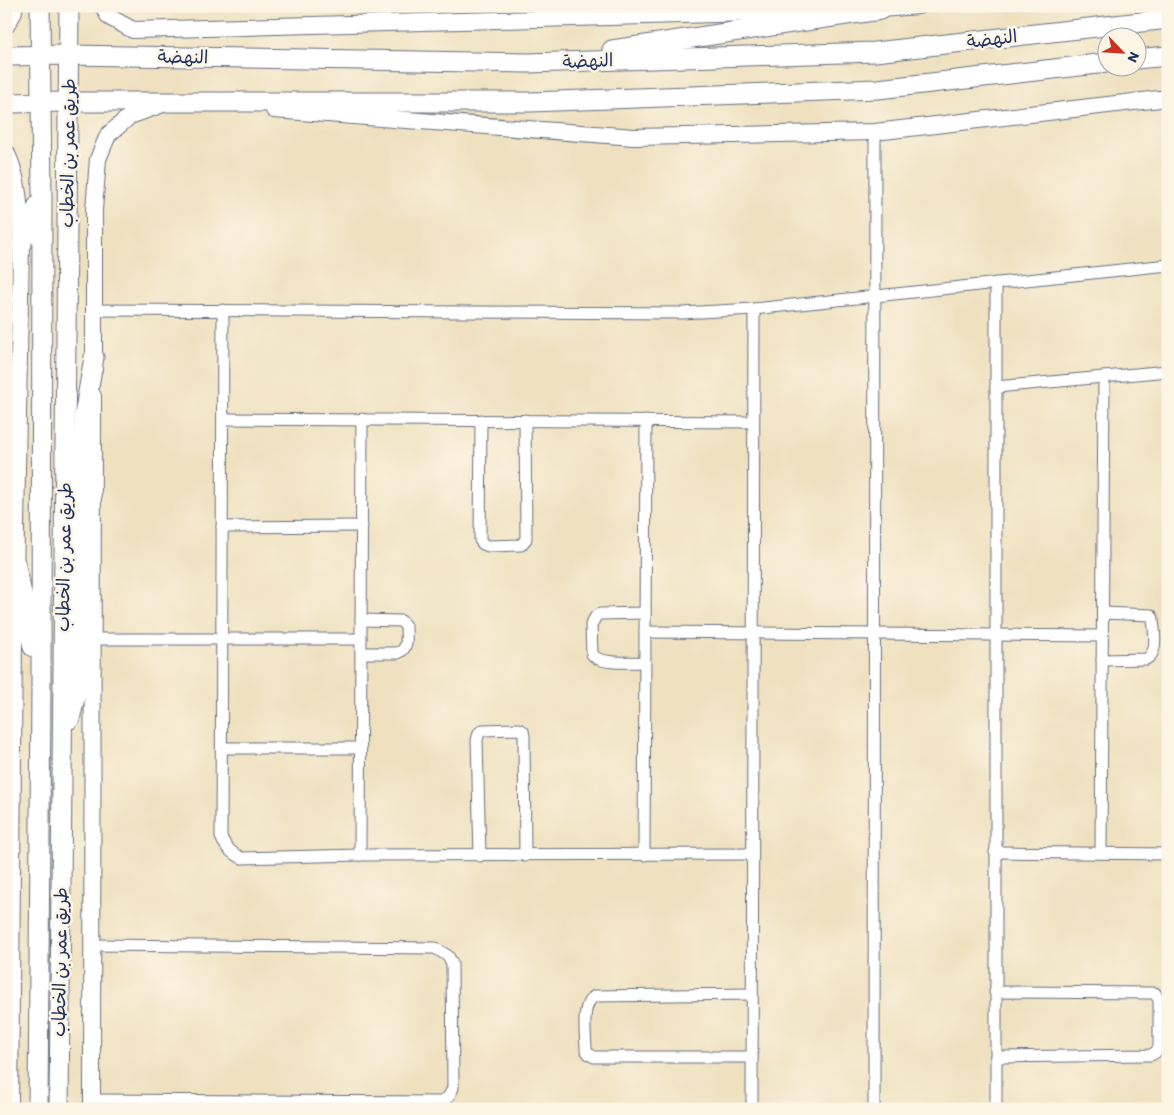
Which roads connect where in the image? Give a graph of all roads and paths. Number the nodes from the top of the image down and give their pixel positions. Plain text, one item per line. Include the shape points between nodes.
1 (14, 6) edge
2 (40, 6) edge
3 (69, 6) edge
4 (103, 6) edge
5 (918, 6) edge
6 (880, 8) edge
7 (1168, 19) edge
8 (6, 26) edge
9 (69, 55) junction
10 (6, 56) edge
11 (40, 56) junction
12 (1168, 56) edge
13 (1146, 58) edge
14 (528, 63) junction
15 (1096, 64) edge
16 (1168, 98) edge
17 (68, 102) junction
18 (168, 102) junction
19 (6, 103) edge
20 (40, 103) junction
21 (875, 132) junction
22 (6, 152) edge
23 (42, 197) junction
24 (21, 244) junction
25 (1168, 265) edge
26 (996, 283) junction
27 (874, 295) junction
28 (754, 309) junction
29 (94, 310) junction
30 (223, 310) junction
31 (13, 318) edge
32 (94, 357) junction
33 (1168, 371) edge
34 (1104, 377) junction
35 (996, 387) junction
36 (223, 419) junction
37 (362, 419) junction
38 (481, 420) junction
39 (525, 420) junction
40 (646, 421) junction
41 (753, 422) junction
42 (362, 526) junction
43 (222, 527) junction
44 (16, 565) junction
45 (645, 613) junction
46 (1103, 613) junction
47 (361, 620) junction
48 (645, 632) junction
49 (752, 633) junction
50 (874, 634) junction
51 (995, 635) junction
52 (1103, 636) junction
53 (221, 638) junction
54 (93, 639) junction
55 (361, 639) junction
56 (10, 640) edge
57 (361, 653) junction
58 (1102, 660) junction
59 (644, 662) junction
60 (41, 684) junction
61 (222, 748) junction
62 (361, 748) junction
63 (62, 757) junction
64 (995, 852) junction
65 (1101, 853) junction
66 (752, 854) junction
67 (1168, 854) edge
68 (360, 855) junction
69 (644, 855) junction
70 (480, 856) junction
71 (525, 856) junction
72 (92, 945) junction
73 (9, 953) edge
74 (995, 992) junction
75 (752, 994) junction
76 (752, 1057) junction
77 (996, 1057) junction
78 (59, 1060) junction
79 (92, 1105) edge
80 (10, 1109) edge
81 (38, 1109) edge
82 (59, 1109) edge
83 (64, 1109) edge
84 (752, 1109) edge
85 (874, 1109) edge
86 (996, 1109) edge

1 - 8 main road
2 - 11 main road, طريق عمر بن الخطاب
3 - 9 main road, طريق عمر بن الخطاب
4 - 6 main road via 110,16 133,30
5 - 6 main road
6 - 14 main road
7 - 14 main road, النهضة via 875,52
9 - 11 main road, النهضة
9 - 14 main road, النهضة
9 - 17 main road, طريق عمر بن الخطاب
10 - 11 main road, النهضة
11 - 20 main road, طريق عمر بن الخطاب
12 - 13 main road
15 - 18 main road, النهضة via 878,89 530,102
16 - 21 main road
17 - 18 main road, النهضة
17 - 20 main road, النهضة
17 - 63 main road, طريق عمر بن الخطاب
18 - 21 main road via 634,137
18 - 29 main road via 130,116 108,135 98,159 94,210
19 - 20 main road, النهضة
20 - 23 main road, طريق عمر بن الخطاب
21 - 27 street
22 - 24 main road via 18,195
23 - 24 main road
23 - 60 main road, طريق عمر بن الخطاب
24 - 31 main road
25 - 26 street
26 - 27 street
26 - 35 street
27 - 28 street
27 - 50 street
28 - 30 street via 682,313
28 - 41 street
29 - 30 street
29 - 32 main road
30 - 36 street
31 - 44 main road
32 - 54 main road
32 - 63 main road via 84,416 77,690
33 - 34 street
34 - 35 street
34 - 46 street
35 - 51 street
36 - 37 street
36 - 43 street
37 - 38 street
37 - 42 street
38 - 39 street
38 - 39 street via 480,540 488,546 521,545 526,539
39 - 40 street
40 - 41 street
40 - 45 street
41 - 49 street
42 - 43 street
42 - 47 street
43 - 53 street
44 - 56 main road
44 - 60 main road
45 - 48 street
45 - 59 street via 600,614 591,625 594,658
46 - 52 street
46 - 58 street via 1151,615 1154,619 1154,651 1146,659
47 - 55 street
47 - 57 street via 401,621 406,627 406,648 403,652
48 - 49 street
48 - 59 street
49 - 50 street
49 - 66 street
50 - 51 street
50 - 85 street
51 - 52 street
51 - 64 street
52 - 58 street
53 - 54 street
53 - 55 street
53 - 61 street
54 - 72 main road
55 - 57 street
56 - 73 main road
57 - 62 street
58 - 65 street
59 - 69 street
60 - 81 main road, طريق عمر بن الخطاب
61 - 62 street
61 - 68 street via 222,837 233,854 242,858
62 - 68 street
63 - 78 main road, طريق عمر بن الخطاب
64 - 65 street
64 - 74 street
65 - 67 street
66 - 69 street
66 - 75 street
68 - 70 street
69 - 71 street
70 - 71 street
70 - 71 street via 477,740 483,730 519,729 524,736
72 - 79 main road
72 - 79 street via 435,948 448,956 452,963 453,1088 442,1102
73 - 80 main road
74 - 77 street
74 - 77 street via 1155,993 1159,1000 1159,1047 1151,1055
75 - 76 street
75 - 76 street via 595,996 585,1007 586,1050 594,1057
76 - 84 street
77 - 86 street
78 - 82 main road, طريق عمر بن الخطاب
78 - 83 main road

